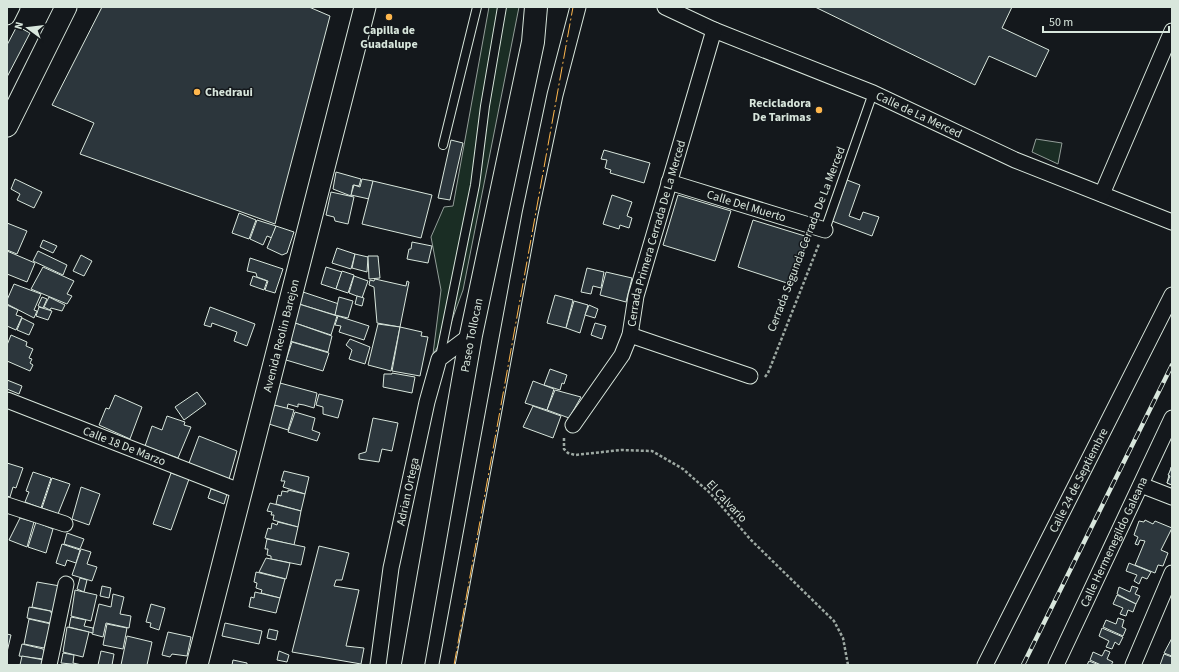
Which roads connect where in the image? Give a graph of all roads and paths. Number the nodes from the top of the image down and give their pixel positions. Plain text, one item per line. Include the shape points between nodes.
1 (12, 7) edge
2 (365, 7) edge
3 (477, 7) edge
4 (502, 7) edge
5 (536, 7) edge
6 (578, 7) edge
7 (665, 7) edge
8 (60, 9) edge
9 (7, 17) edge
10 (714, 30) junction
11 (1172, 31) edge
12 (872, 93) junction
13 (7, 126) edge
14 (443, 145) dead end
15 (669, 182) junction
16 (1102, 194) junction
17 (1172, 222) edge
18 (825, 230) junction
19 (1172, 296) edge
20 (471, 335) junction
21 (630, 335) junction
22 (440, 359) junction
23 (750, 376) joint
24 (7, 400) edge
25 (1172, 418) edge
26 (574, 425) joint
27 (1141, 485) junction
28 (242, 492) junction
29 (1172, 497) edge
30 (7, 505) edge
31 (65, 524) dead end
32 (1172, 573) edge
33 (66, 584) dead end
34 (49, 665) edge
35 (198, 665) edge
36 (378, 665) edge
37 (413, 665) edge
38 (447, 665) edge
39 (848, 665) edge
40 (985, 665) edge
41 (1056, 665) edge
42 (1133, 665) edge

1 - 9 street
2 - 28 main road, Avenida Reolin Barejon
3 - 14 lane
4 - 22 lane via 475,185
5 - 20 highway, Paseo Tollocan via 533,42
6 - 38 street via 555,95 530,214
7 - 10 street, Calle de La Merced
8 - 13 main road
10 - 12 street, Calle de La Merced
10 - 15 street, Cerrada Primera Cerrada De La Merced
11 - 16 street
12 - 16 street, Calle de La Merced via 1015,160
12 - 18 lane, Cerrada Segunda Cerrada De La Merced
15 - 18 street, Calle Del Muerto
15 - 21 street, Cerrada Primera Cerrada De La Merced via 636,296
16 - 17 street, Calle de La Merced
18 - 23 path, Cerrada Segunda Cerrada De La Merced via 768,373 760,379
19 - 40 street, Calle 24 de Septiembre
20 - 22 street
20 - 37 highway, Paseo Tollocan
21 - 23 street
21 - 26 street, Cerrada Primera Cerrada De La Merced via 622,355
22 - 36 street, Adrian Ortega via 427,402 393,561
24 - 28 street, Calle 18 De Marzo
25 - 27 street, Calle Hermenegildo Galeana
26 - 39 path, El Calvario via 563,439 564,449 568,453 588,455 621,450 652,451 683,469 710,493 756,546 834,621 843,638
27 - 29 street
27 - 41 street, Calle Hermenegildo Galeana
28 - 35 main road, Avenida Reolin Barejon
30 - 31 street
32 - 42 street
33 - 34 street

